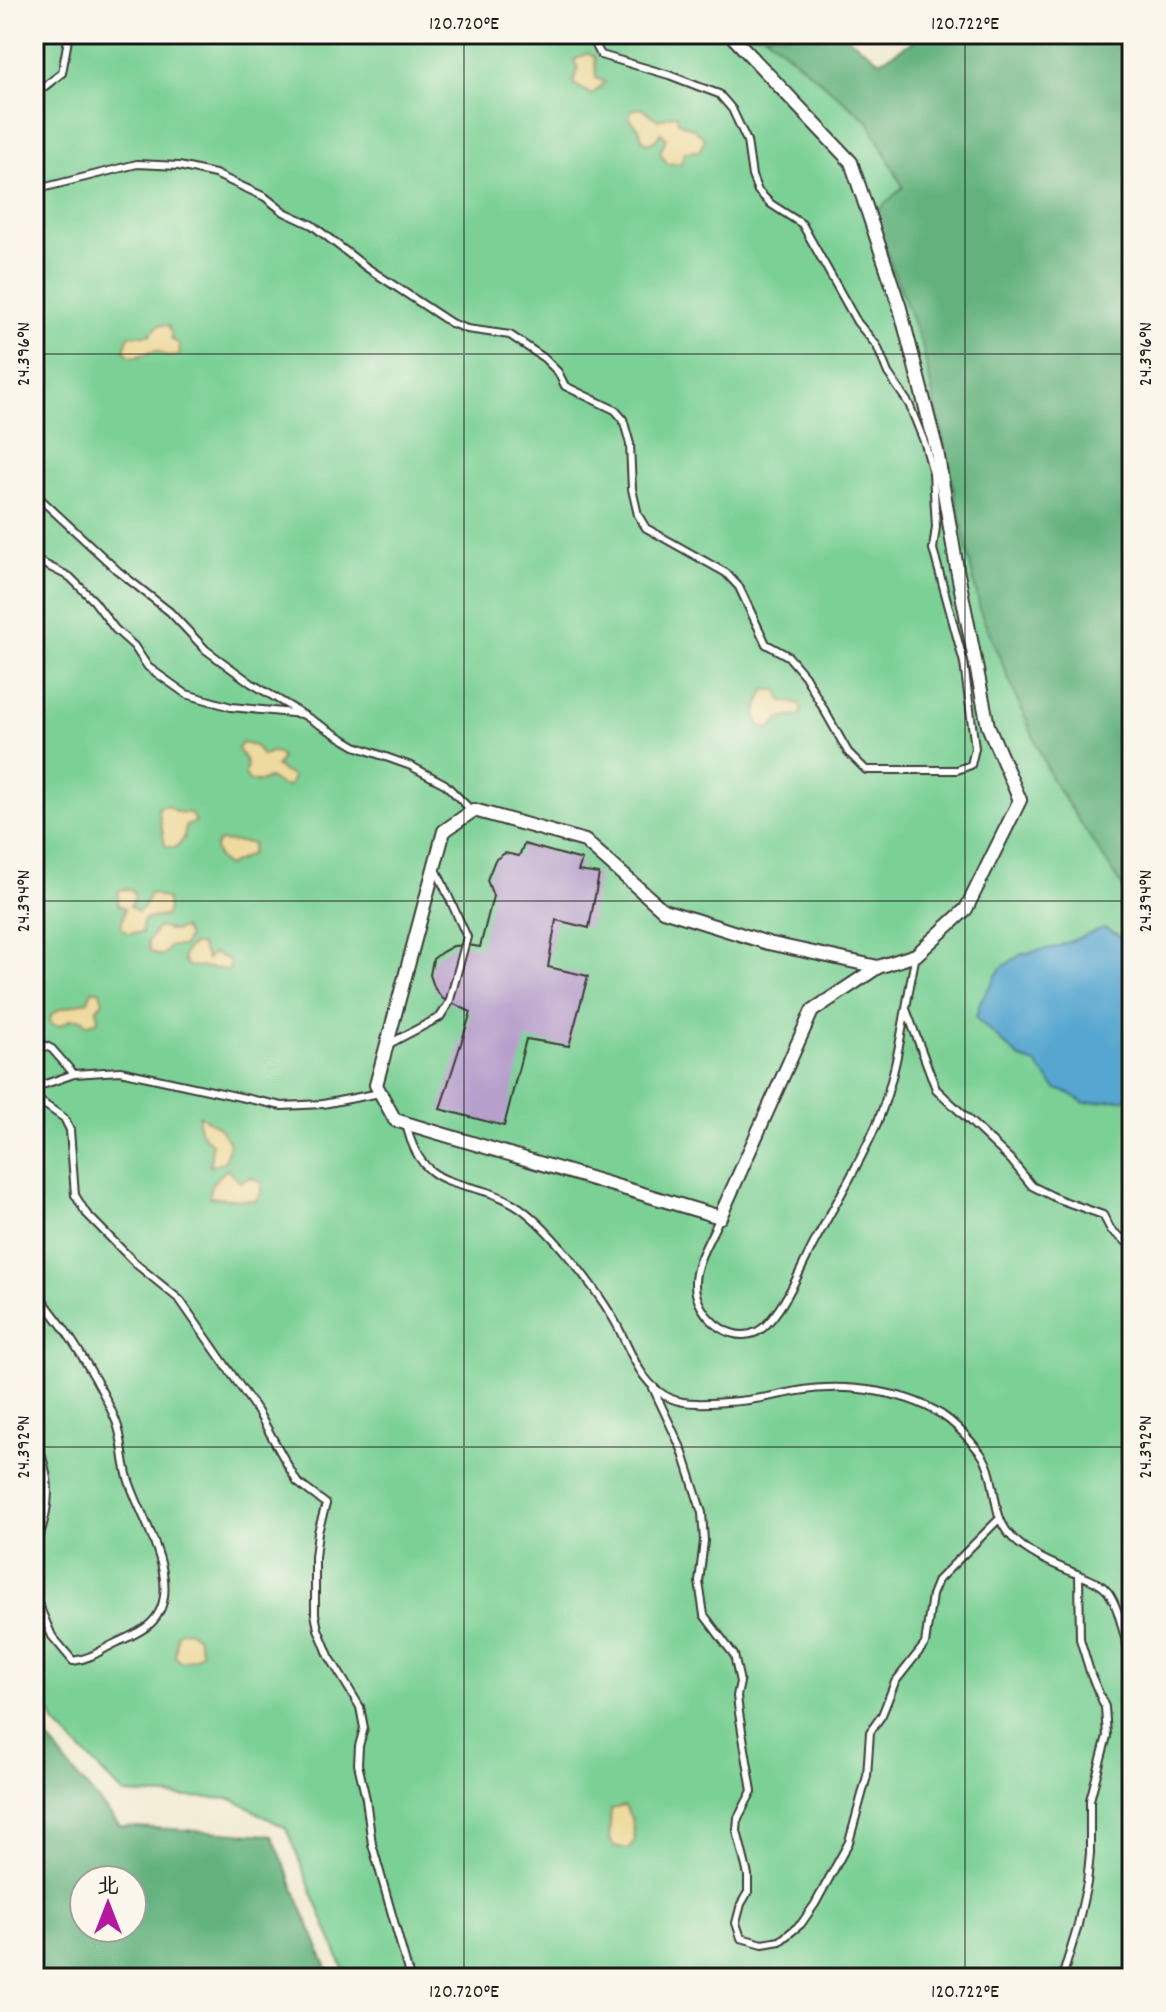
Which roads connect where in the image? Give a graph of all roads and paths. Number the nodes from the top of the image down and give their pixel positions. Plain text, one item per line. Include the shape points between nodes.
1 (69, 34) edge
2 (590, 34) edge
3 (730, 34) edge
4 (34, 88) edge
5 (34, 190) edge
6 (34, 493) edge
7 (34, 559) edge
8 (302, 714) junction
9 (472, 811) junction
10 (435, 866) junction
11 (916, 955) junction
12 (878, 967) junction
13 (905, 1006) junction
14 (34, 1040) edge
15 (386, 1045) junction
16 (74, 1074) junction
17 (34, 1088) edge
18 (380, 1093) junction
19 (34, 1097) edge
20 (406, 1123) junction
21 (720, 1217) junction
22 (1132, 1246) edge
23 (34, 1285) edge
24 (653, 1388) junction
25 (34, 1437) edge
26 (1000, 1518) junction
27 (34, 1551) edge
28 (1079, 1575) junction
29 (34, 1594) edge
30 (1132, 1660) edge
31 (410, 1978) edge
32 (1062, 1978) edge

1 - 4 lane via 62,73
2 - 5 lane via 601,55 719,94 732,109 747,141 758,191 802,224 909,404 933,473 933,549 964,663 975,748 971,765 945,771 866,770 848,752 805,676 788,656 766,644 739,587 726,573 646,528 632,489 623,419 565,386 535,350 510,335 451,323 312,225 215,174 137,164
3 - 11 street via 851,162 900,308 937,451 988,726 1020,800 966,909
6 - 8 lane via 206,650
7 - 8 lane via 70,577 148,667 186,694 231,707
8 - 9 lane via 355,746 445,784
9 - 10 street via 444,831
9 - 12 street via 585,841 663,910 768,943
10 - 15 street
10 - 15 lane via 467,937 454,988 440,1017
11 - 12 street
11 - 13 lane
12 - 21 street via 812,1011
13 - 21 lane via 879,1119 789,1293 767,1324 751,1333 728,1333 718,1327 696,1299 695,1271
13 - 22 lane via 936,1089 1032,1186 1103,1215 1111,1230
14 - 16 lane via 52,1049
15 - 18 street via 376,1085
16 - 17 lane
16 - 18 lane via 120,1071 282,1106
18 - 20 street via 395,1120
19 - 31 lane via 64,1118 70,1130 75,1195 86,1213 180,1300 258,1412 297,1482 326,1504 315,1557 315,1614 329,1656 360,1707 364,1728 358,1764 372,1844
20 - 21 street
20 - 24 lane via 411,1146 435,1173 505,1199 529,1215 563,1251 613,1317
23 - 29 lane via 115,1419 129,1481 159,1556 164,1600 152,1622 138,1633 73,1661 52,1636
24 - 26 lane via 673,1400 708,1403 838,1389 880,1391 913,1403 948,1419 981,1453
24 - 26 lane via 682,1450 702,1513 699,1582 704,1615 734,1655 740,1682 737,1696 752,1791 737,1831 748,1875 748,1892 736,1923 741,1938 763,1944 780,1941 815,1904 849,1842 867,1776 870,1732 895,1682 925,1644 938,1580
25 - 27 lane via 44,1461 48,1504
26 - 28 lane via 1009,1535 1025,1547
28 - 30 lane via 1109,1593
28 - 32 lane via 1080,1639 1105,1707 1107,1736 1090,1800 1087,1883

